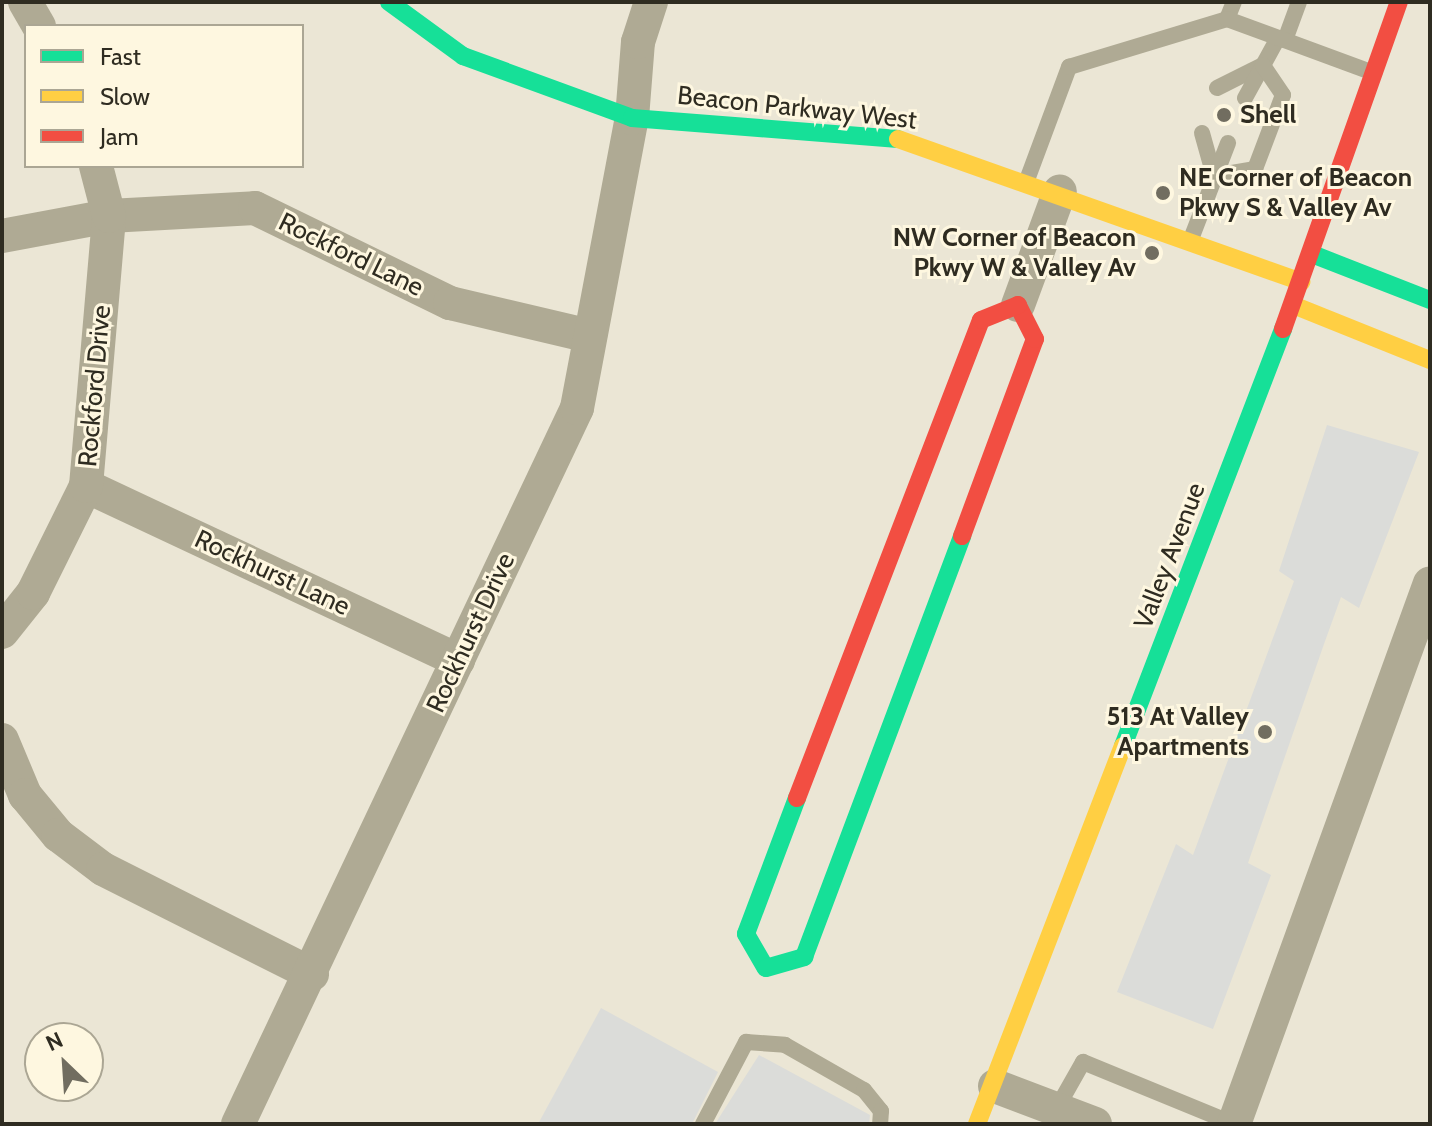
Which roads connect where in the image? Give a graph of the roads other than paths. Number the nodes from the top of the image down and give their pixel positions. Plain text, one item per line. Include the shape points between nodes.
1 (25, 2) edge
2 (389, 2) edge
3 (651, 2) edge
4 (1234, 2) edge
5 (1299, 2) edge
6 (1399, 2) edge
7 (1227, 19) junction
8 (38, 24) edge
9 (1282, 39) junction
10 (1263, 65) junction
11 (1375, 74) junction
12 (1217, 88) dead end
13 (1245, 98) dead end
14 (632, 118) junction
15 (1202, 133) dead end
16 (1228, 143) dead end
17 (97, 168) edge
18 (1214, 176) junction
19 (1027, 180) junction
20 (1060, 191) junction
21 (109, 216) junction
22 (2, 236) edge
23 (1190, 240) junction
24 (1312, 254) junction
25 (1301, 282) junction
26 (1430, 300) edge
27 (1018, 305) junction
28 (1293, 305) junction
29 (590, 336) junction
30 (1430, 360) edge
31 (86, 486) junction
32 (1430, 583) edge
33 (2, 632) edge
34 (458, 660) junction
35 (2, 740) edge
36 (312, 974) junction
37 (995, 1086) junction
38 (1053, 1116) edge
39 (238, 1124) edge
40 (703, 1124) edge
41 (880, 1124) edge
42 (977, 1124) edge
43 (1095, 1124) edge
44 (1234, 1124) edge

1 - 8 street
2 - 14 street, Beacon Parkway West via 463,56
3 - 14 street, Rockhurst Drive via 638,42
4 - 7 lane
5 - 9 lane
6 - 11 street, Valley Avenue
7 - 9 lane
7 - 19 lane via 1069,67
9 - 10 lane
9 - 11 lane
10 - 12 lane
10 - 13 lane
10 - 18 lane via 1283,95 1255,169
11 - 24 street, Valley Avenue
14 - 19 street, Beacon Parkway West via 901,139
14 - 29 street, Rockhurst Drive
15 - 18 lane
16 - 18 lane
17 - 21 street, Rockford Drive
18 - 23 lane
19 - 20 street, Beacon Parkway West
20 - 23 street, Beacon Parkway West
20 - 27 street
21 - 22 street, Rockford Lane
21 - 29 street, Rockford Lane via 255,208 450,303
21 - 31 street, Rockford Drive
23 - 25 street, Beacon Parkway West
24 - 25 street, Valley Avenue
24 - 26 street
25 - 28 street, Valley Avenue
27 - 27 street via 1035,339 804,957 766,968 746,934 869,609 981,320
28 - 30 street
28 - 37 street, Valley Avenue
29 - 34 street, Rockhurst Drive via 577,408
31 - 33 street, Rockford Drive via 33,593
31 - 34 street, Rockhurst Lane
32 - 44 street
34 - 36 street, Rockhurst Drive
35 - 36 street via 25,795 58,835 103,869
36 - 39 street, Rockhurst Drive
37 - 38 street
37 - 42 street, Valley Avenue
38 - 43 street
38 - 44 lane via 1083,1062
40 - 41 lane via 746,1042 785,1045 864,1090 881,1111

